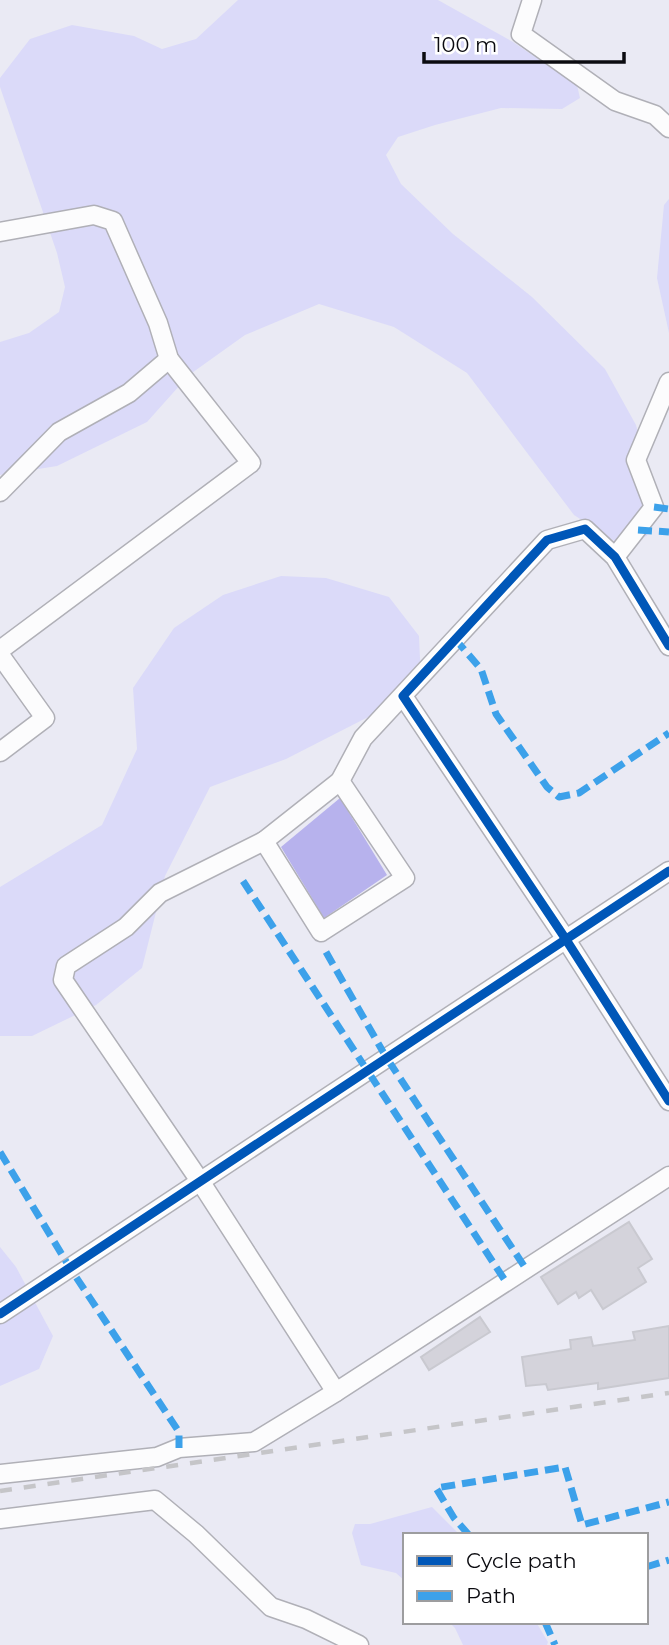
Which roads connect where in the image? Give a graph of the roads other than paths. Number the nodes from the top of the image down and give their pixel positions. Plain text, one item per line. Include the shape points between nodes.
1 (532, 0) edge
2 (669, 128) edge
3 (0, 232) edge
4 (169, 359) junction
5 (669, 382) edge
6 (0, 492) edge
7 (615, 558) junction
8 (669, 646) edge
9 (0, 650) edge
10 (0, 655) edge
11 (403, 696) junction
12 (0, 752) edge
13 (340, 780) junction
14 (264, 841) junction
15 (669, 871) edge
16 (565, 938) junction
17 (669, 1101) edge
18 (669, 1176) edge
19 (200, 1181) junction
20 (0, 1314) edge
21 (336, 1392) junction
22 (0, 1474) edge
23 (0, 1519) edge
24 (359, 1645) edge

1 - 2 street via 521,34 615,101 654,115
3 - 4 street via 94,215 113,221
4 - 6 street via 130,393 59,432
4 - 9 street via 251,463
5 - 7 street via 636,460 654,507
7 - 8 street
7 - 11 street via 585,529 547,540
10 - 12 street via 44,718
11 - 13 street via 363,738
11 - 16 street
13 - 14 street
13 - 14 street via 405,878 321,932
14 - 19 street via 160,893 126,927 66,966 63,980
15 - 16 street
16 - 17 street
16 - 19 street
18 - 21 street
19 - 20 street
19 - 21 street
21 - 22 street via 254,1442
23 - 24 street via 155,1500 271,1608

